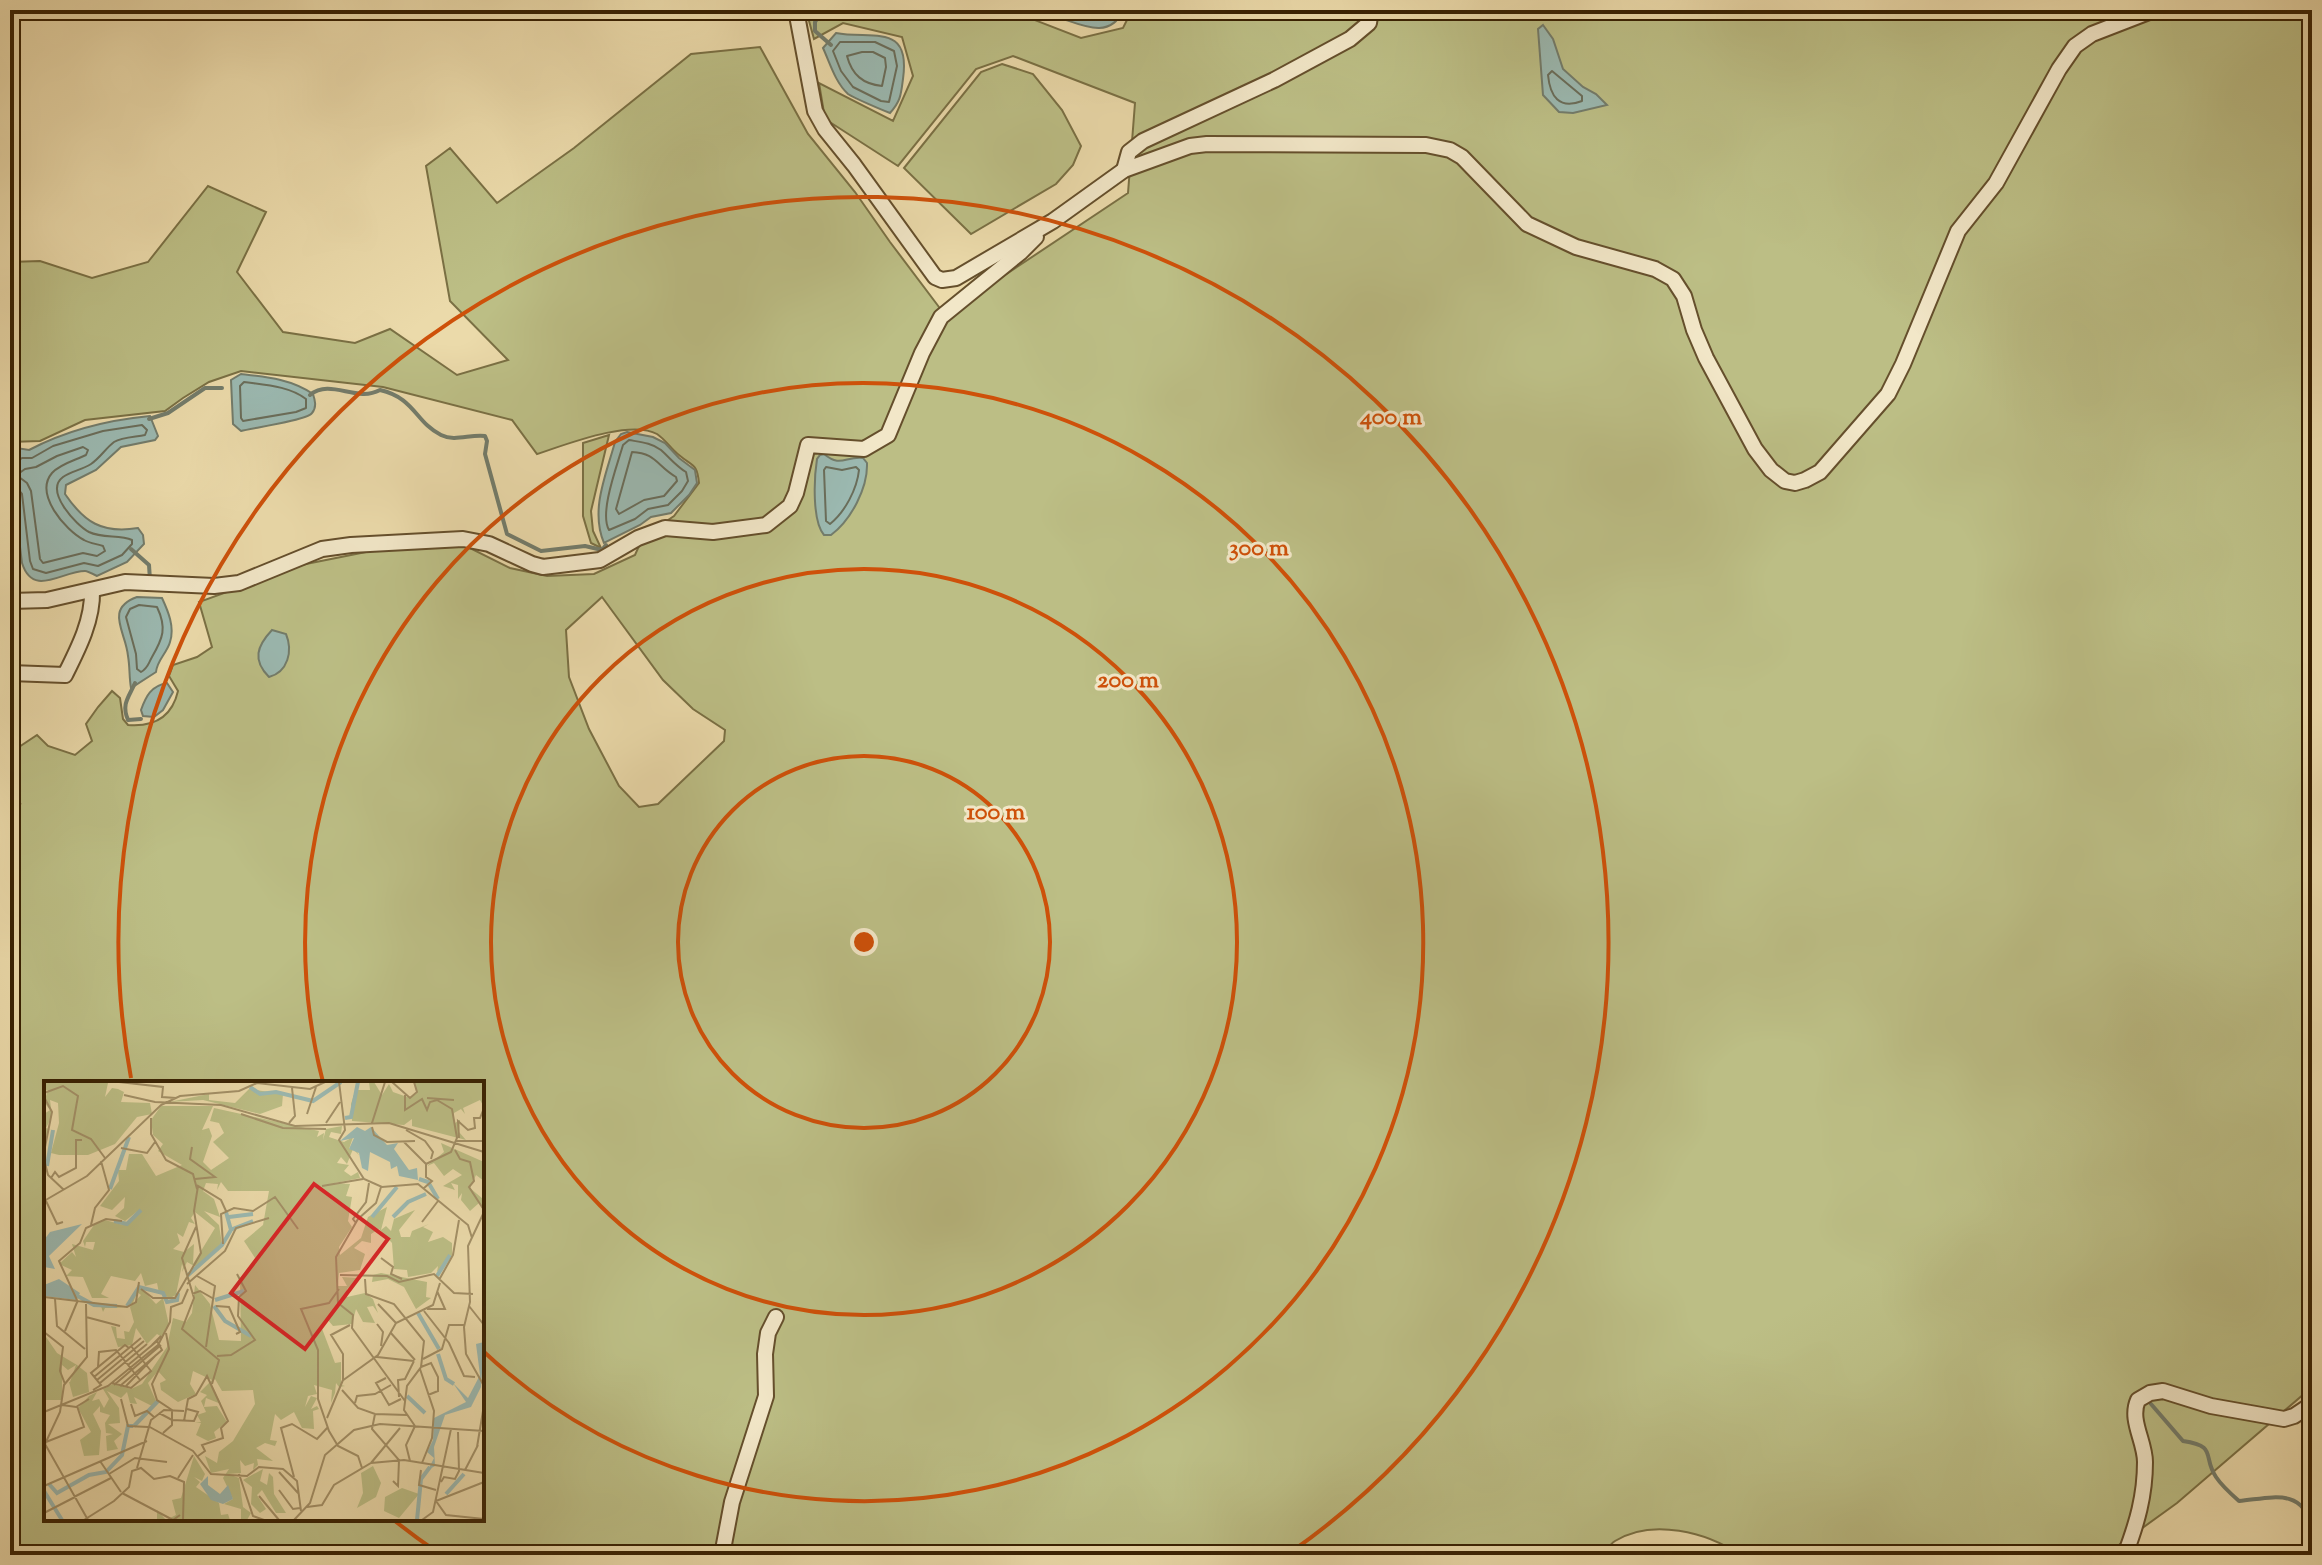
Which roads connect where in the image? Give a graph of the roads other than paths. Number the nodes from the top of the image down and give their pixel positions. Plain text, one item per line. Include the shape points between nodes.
1 (796, 10) edge
2 (1371, 10) edge
3 (2154, 10) edge
4 (1124, 170) junction
5 (1053, 221) junction
6 (92, 591) junction
7 (10, 601) edge
8 (10, 673) edge
9 (776, 1317) dead end
10 (2312, 1404) edge
11 (722, 1555) edge
12 (2125, 1555) edge

1 - 5 street via 815,111 935,277 956,278
2 - 4 street via 1369,23 1350,39 1143,141 1129,152
3 - 4 street via 2075,46 1996,183 1958,231 1888,394 1820,472 1795,483 1771,470 1755,449 1706,358 1673,279 1576,247 1527,224 1450,150 1426,145 1207,144
4 - 5 street
5 - 6 street via 941,317 888,435 864,449 808,445 790,506 766,525 713,532 665,528 600,560 543,567 463,539 351,545 322,549 239,583 125,582
6 - 7 street
6 - 8 street via 88,622 65,675
9 - 11 street via 765,1354 766,1396 732,1502
10 - 12 street via 2284,1419 2163,1391 2138,1400 2134,1414 2145,1459 2140,1514

